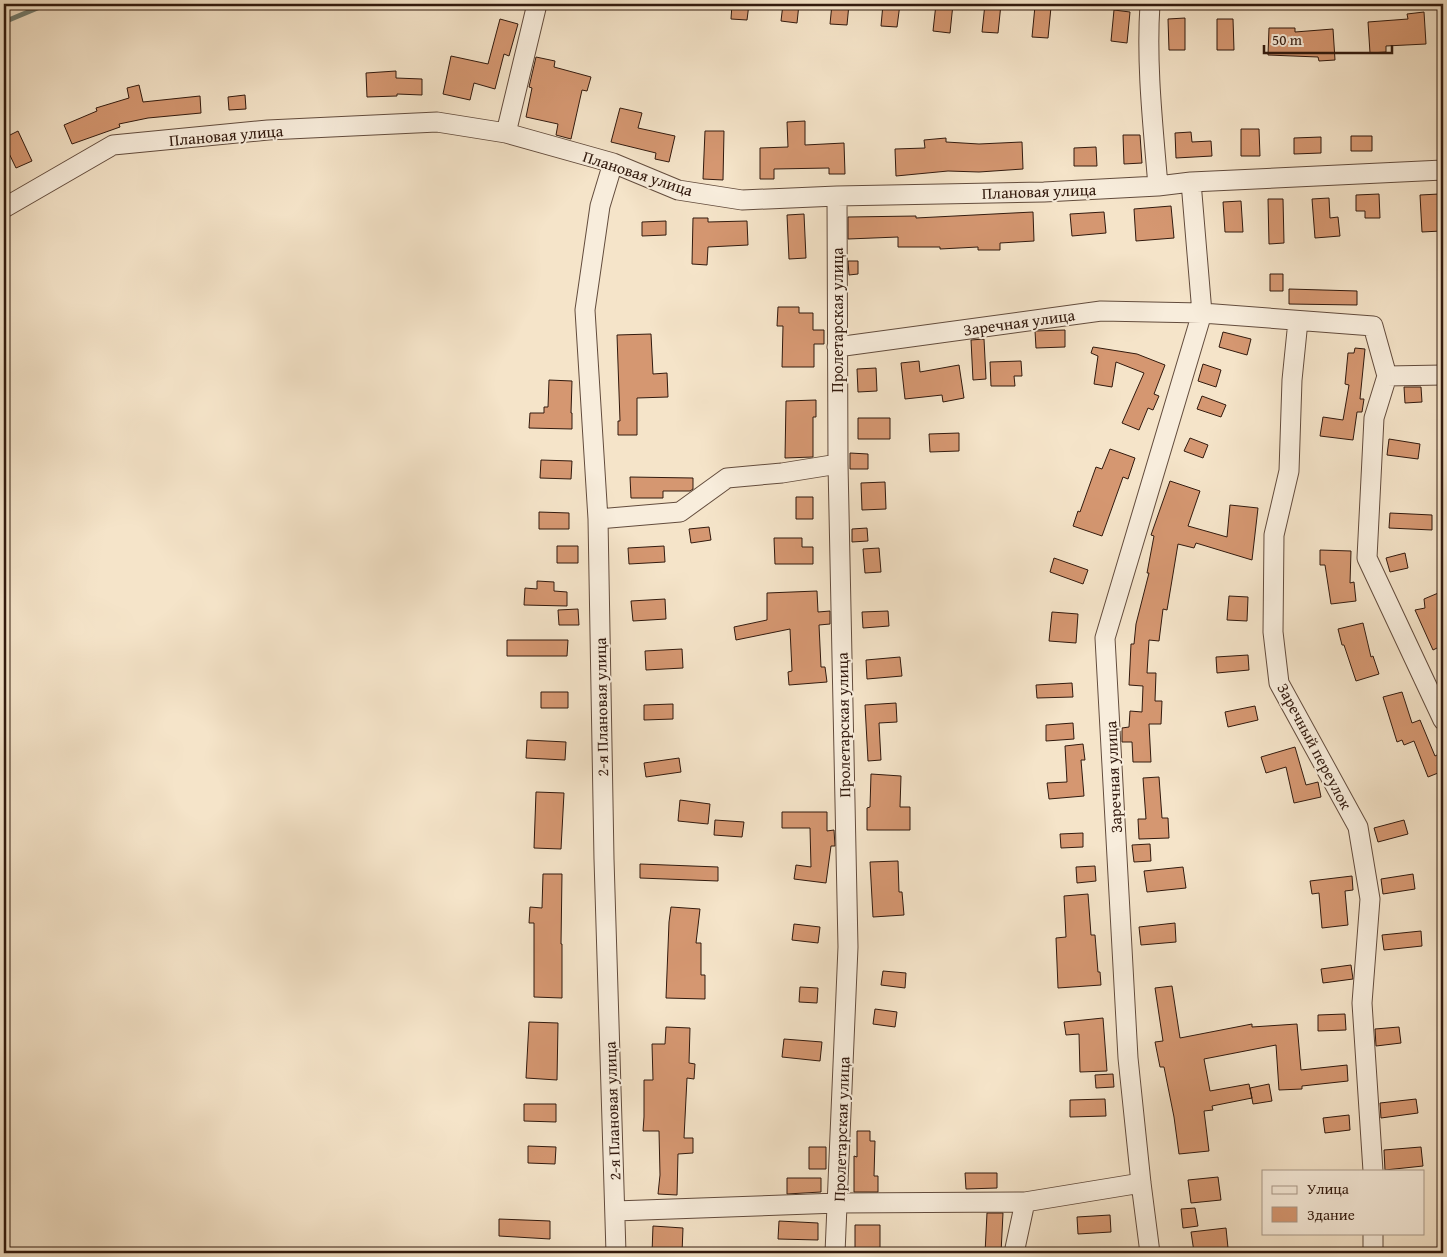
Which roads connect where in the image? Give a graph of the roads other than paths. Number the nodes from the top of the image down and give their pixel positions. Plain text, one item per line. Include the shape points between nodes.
1 (537, 4) edge
2 (1150, 4) edge
3 (506, 133) junction
4 (613, 163) junction
5 (1443, 170) edge
6 (1191, 182) junction
7 (1158, 186) junction
8 (837, 196) junction
9 (4, 208) edge
10 (1202, 313) junction
11 (1298, 321) junction
12 (837, 347) junction
13 (1443, 375) edge
14 (1387, 376) junction
15 (838, 464) junction
16 (598, 519) junction
17 (1443, 720) edge
18 (1373, 1170) edge
19 (1141, 1183) junction
20 (1025, 1202) junction
21 (838, 1203) junction
22 (615, 1211) junction
23 (1373, 1234) edge
24 (616, 1253) edge
25 (835, 1253) edge
26 (1014, 1253) edge
27 (1150, 1253) edge
28 (1373, 1253) edge

1 - 3 street
2 - 7 street via 1151,108
3 - 4 street, Плановая улица
3 - 9 street, Плановая улица via 438,122 268,130 114,145
4 - 8 street, Плановая улица via 678,190 742,200
4 - 16 street, 2-я Плановая улица via 600,206 585,310
5 - 6 street, Плановая улица
6 - 7 street, Плановая улица
6 - 10 street, Заречная улица
7 - 8 street, Плановая улица
8 - 12 street, Пролетарская улица
10 - 11 street, Заречная улица
10 - 12 street, Заречная улица via 1101,311
10 - 19 street, Заречная улица via 1105,638 1128,1058
11 - 14 street, Заречная улица via 1373,326
11 - 18 street, Заречный переулок via 1289,471 1274,535 1273,632 1279,682 1358,827 1370,898 1362,1003
12 - 15 street, Пролетарская улица
13 - 14 street
14 - 17 street via 1374,418 1367,558
15 - 16 street via 727,478 680,512
15 - 21 street, Пролетарская улица via 848,947
16 - 22 street, 2-я Плановая улица
19 - 20 street
19 - 27 street, Заречная улица
20 - 21 street
20 - 26 street
21 - 22 street
21 - 25 street, Пролетарская улица
22 - 24 street, 2-я Плановая улица
23 - 28 street

